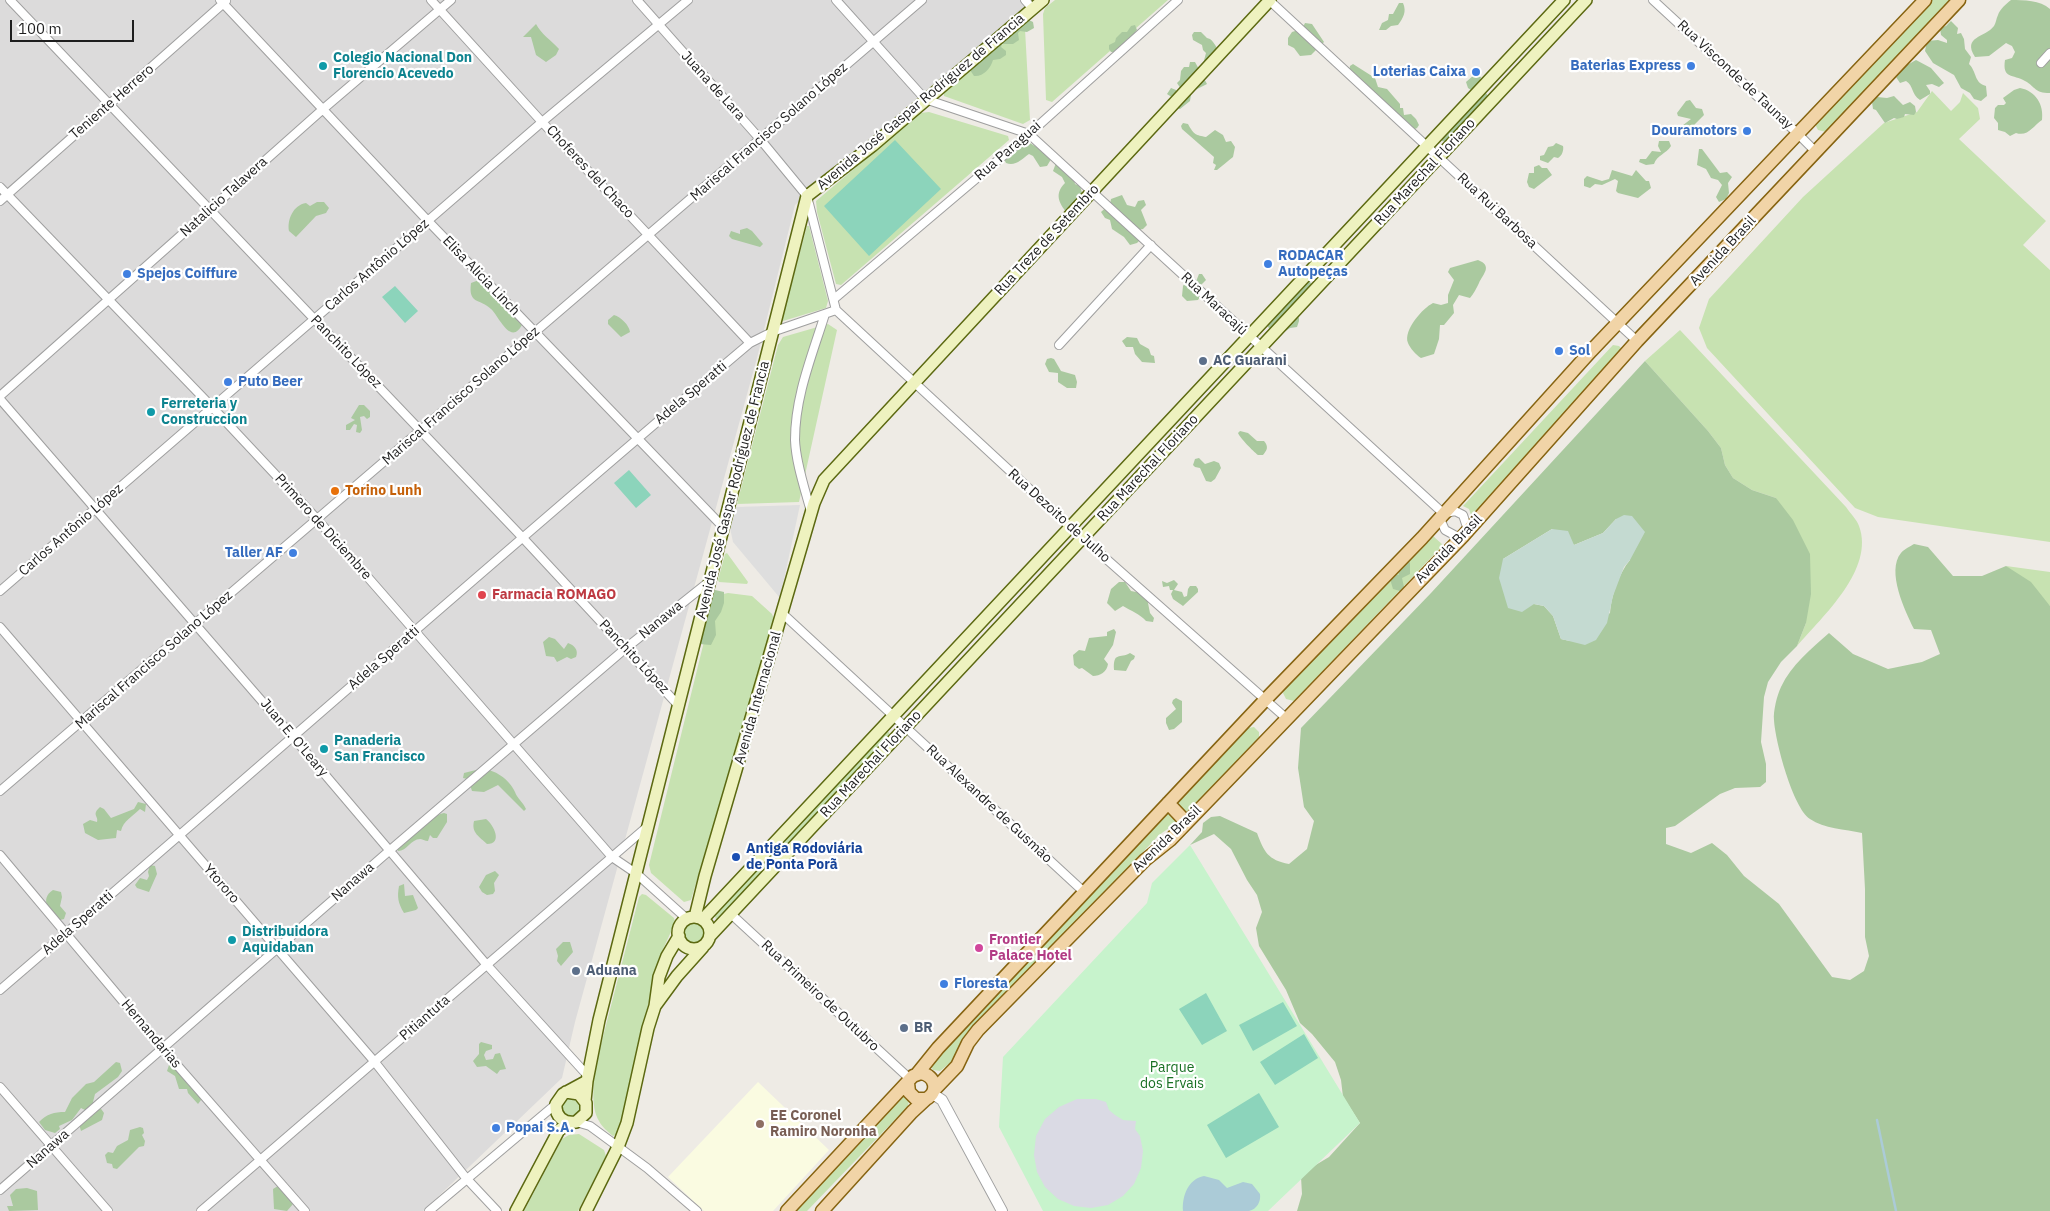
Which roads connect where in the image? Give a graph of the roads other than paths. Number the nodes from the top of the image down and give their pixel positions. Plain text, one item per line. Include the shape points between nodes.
1 (10, 0) edge
2 (431, 0) edge
3 (451, 0) edge
4 (637, 0) edge
5 (688, 0) edge
6 (836, 0) edge
7 (922, 0) edge
8 (1043, 0) edge
9 (1178, 0) edge
10 (1270, 0) edge
11 (1564, 0) edge
12 (1653, 0) edge
13 (1925, 0) edge
14 (1959, 0) edge
15 (224, 1) edge
16 (1579, 2) edge
17 (1029, 4) edge
18 (440, 10) junction
19 (659, 25) junction
20 (873, 42) junction
21 (2050, 53) edge
22 (2041, 63) dead end
23 (925, 99) junction
24 (109, 104) junction
25 (322, 110) junction
26 (542, 122) junction
27 (1797, 133) junction
28 (1030, 134) junction
29 (760, 139) junction
30 (1427, 146) junction
31 (1816, 152) junction
32 (1439, 157) junction
33 (0, 188) edge
34 (1093, 191) junction
35 (7, 195) junction
36 (807, 196) junction
37 (0, 201) edge
38 (1374, 204) junction
39 (209, 210) junction
40 (1385, 215) junction
41 (428, 221) junction
42 (648, 235) junction
43 (1151, 245) junction
44 (834, 299) junction
45 (108, 300) junction
46 (836, 310) junction
47 (824, 314) junction
48 (315, 319) junction
49 (1618, 323) junction
50 (536, 332) junction
51 (772, 332) junction
52 (1250, 336) junction
53 (1637, 341) junction
54 (750, 343) junction
55 (1059, 346) dead end
56 (1261, 347) junction
57 (914, 383) junction
58 (0, 397) edge
59 (213, 408) junction
60 (420, 430) junction
61 (638, 438) junction
62 (1132, 462) junction
63 (1144, 472) junction
64 (824, 480) joint
65 (96, 509) junction
66 (811, 513) junction
67 (1444, 514) junction
68 (317, 519) junction
69 (724, 528) junction
70 (1071, 528) junction
71 (1465, 533) junction
72 (522, 537) junction
73 (1082, 538) junction
74 (710, 580) junction
75 (0, 591) edge
76 (783, 614) junction
77 (196, 624) junction
78 (0, 627) edge
79 (415, 632) junction
80 (626, 648) junction
81 (943, 664) junction
82 (954, 675) junction
83 (1266, 700) junction
84 (679, 706) junction
85 (895, 716) junction
86 (1286, 718) junction
87 (81, 722) junction
88 (905, 727) junction
89 (293, 736) junction
90 (514, 746) junction
91 (0, 791) edge
92 (1168, 802) junction
93 (1186, 822) junction
94 (649, 825) junction
95 (179, 835) junction
96 (389, 851) junction
97 (0, 855) edge
98 (612, 856) junction
99 (637, 874) junction
100 (1084, 892) junction
101 (731, 914) junction
102 (695, 918) junction
103 (66, 933) junction
104 (679, 936) junction
105 (710, 936) junction
106 (703, 947) junction
107 (277, 948) junction
108 (486, 964) junction
109 (0, 990) edge
110 (655, 1006) junction
111 (163, 1049) junction
112 (374, 1062) junction
113 (912, 1078) junction
114 (587, 1079) junction
115 (0, 1087) edge
116 (566, 1092) junction
117 (931, 1094) junction
118 (586, 1105) junction
119 (557, 1111) junction
120 (574, 1122) junction
121 (590, 1126) junction
122 (559, 1130) junction
123 (51, 1146) junction
124 (618, 1147) junction
125 (261, 1159) junction
126 (466, 1178) junction
127 (0, 1190) edge
128 (108, 1211) edge
129 (201, 1211) edge
130 (305, 1211) edge
131 (429, 1211) edge
132 (497, 1211) edge
133 (516, 1211) edge
134 (586, 1211) edge
135 (697, 1211) edge
136 (786, 1211) edge
137 (822, 1211) edge
138 (1002, 1211) edge

1 - 24 street, Panchito López
2 - 18 street, Choferes del Chaco
3 - 18 street, Natalicio Talavera
4 - 19 street, Juana de Lara
5 - 19 street, Carlos Antônio López
6 - 20 street
7 - 20 street, Mariscal Francisco Solano López
8 - 17 main road, Avenida José Gaspar Rodríguez de Francia
9 - 28 street, Rua Paraguai
10 - 30 street, Rua Rui Barbosa
10 - 34 main road, Rua Treze de Setembro
11 - 30 main road, Rua Marechal Floriano
12 - 27 street, Rua Visconde de Taunay
13 - 27 main road, Avenida Brasil
14 - 31 main road, Avenida Brasil
15 - 24 street, Teniente Herrero
15 - 25 street, Elisa Alicia Linch
16 - 32 main road, Rua Marechal Floriano
17 - 23 main road, Avenida José Gaspar Rodríguez de Francia
18 - 25 street, Natalicio Talavera
18 - 26 street, Choferes del Chaco
19 - 26 street, Carlos Antônio López
19 - 29 street, Juana de Lara
20 - 23 street
20 - 29 street, Mariscal Francisco Solano López
21 - 22 street
23 - 28 street
23 - 36 main road, Avenida José Gaspar Rodríguez de Francia via 872,146
24 - 35 street, Teniente Herrero
24 - 39 street, Panchito López
25 - 39 street, Natalicio Talavera
25 - 41 street, Elisa Alicia Linch
26 - 41 street, Carlos Antônio López
26 - 42 street, Choferes del Chaco
27 - 31 street, Rua Visconde de Taunay
27 - 49 main road, Avenida Brasil
28 - 34 street, Rua Maracajú
28 - 44 street, Rua Paraguai
29 - 36 street, Juana de Lara
29 - 42 street, Mariscal Francisco Solano López
30 - 32 street, Rua Rui Barbosa
30 - 38 main road, Rua Marechal Floriano
31 - 53 main road, Avenida Brasil
32 - 40 main road, Rua Marechal Floriano
32 - 49 street, Rua Rui Barbosa
33 - 35 street, Primero de Diciembre
34 - 43 street, Rua Maracajú
34 - 57 main road, Rua Treze de Setembro
35 - 37 street, Teniente Herrero
35 - 45 street, Primero de Diciembre
36 - 44 street
36 - 51 main road, Avenida José Gaspar Rodríguez de Francia
38 - 40 main road
38 - 52 main road, Rua Marechal Floriano
39 - 45 street, Natalicio Talavera
39 - 48 street, Panchito López
40 - 56 main road, Rua Marechal Floriano
41 - 48 street, Carlos Antônio López
41 - 50 street, Elisa Alicia Linch
42 - 50 street, Mariscal Francisco Solano López
42 - 54 street, Choferes del Chaco
43 - 52 street, Rua Maracajú
43 - 55 street
44 - 46 street
45 - 58 street, Natalicio Talavera
45 - 59 street, Primero de Diciembre
46 - 47 street, Adela Speratti
46 - 57 street, Rua Dezoito de Julho
47 - 51 street, Adela Speratti
47 - 66 street via 799,397 796,418 795,442
48 - 59 street, Carlos Antônio López
48 - 60 street, Panchito López
49 - 53 street, Rua Rui Barbosa
49 - 67 main road, Avenida Brasil
50 - 60 street, Mariscal Francisco Solano López
50 - 61 street, Elisa Alicia Linch
51 - 54 street, Adela Speratti
51 - 69 main road, Avenida José Gaspar Rodríguez de Francia
52 - 56 street, Rua Maracajú
52 - 62 main road, Rua Marechal Floriano
53 - 71 main road, Avenida Brasil
54 - 61 street, Adela Speratti
56 - 63 main road, Rua Marechal Floriano
56 - 67 street, Rua Maracajú
57 - 64 main road, Rua Treze de Setembro
57 - 70 street, Rua Dezoito de Julho
58 - 65 street, Juan E. O'Leary
59 - 65 street, Carlos Antônio López
59 - 68 street, Primero de Diciembre
60 - 68 street, Mariscal Francisco Solano López
60 - 72 street, Panchito López
61 - 69 street, Elisa Alicia Linch
61 - 72 street, Adela Speratti
62 - 63 main road
62 - 70 main road, Rua Marechal Floriano
63 - 73 main road, Rua Marechal Floriano
64 - 66 main road, Avenida Internacional
65 - 75 street, Carlos Antônio López
65 - 77 street, Juan E. O'Leary
66 - 76 main road, Avenida Internacional
67 - 71 street via 1455,511 1463,515
67 - 71 street via 1444,530 1456,536
67 - 83 main road, Avenida Brasil
68 - 77 street, Mariscal Francisco Solano López
68 - 79 street, Primero de Diciembre
69 - 74 main road, Avenida José Gaspar Rodríguez de Francia
70 - 73 street, Rua Dezoito de Julho
70 - 81 main road, Rua Marechal Floriano
71 - 86 main road, Avenida Brasil
72 - 79 street, Adela Speratti
72 - 80 street, Panchito López
73 - 82 main road, Rua Marechal Floriano
73 - 83 street, Rua Dezoito de Julho
74 - 80 street, Nanawa
74 - 84 main road, Avenida José Gaspar Rodríguez de Francia
76 - 85 street, Rua Alexandre de Gusmão
76 - 102 main road, Avenida Internacional
77 - 87 street, Mariscal Francisco Solano López
77 - 89 street, Juan E. O'Leary
78 - 87 street, Ytororo
79 - 89 street, Adela Speratti
79 - 90 street, Primero de Diciembre
80 - 84 street, Panchito López
80 - 90 street, Nanawa
81 - 82 main road
81 - 85 main road, Rua Marechal Floriano
82 - 88 main road, Rua Marechal Floriano
83 - 86 street, Rua Dezoito de Julho
83 - 92 main road, Avenida Brasil
84 - 94 main road, Avenida José Gaspar Rodríguez de Francia
85 - 88 street, Rua Alexandre de Gusmão
85 - 102 main road, Rua Marechal Floriano
86 - 93 main road, Avenida Brasil
87 - 91 street, Mariscal Francisco Solano López
87 - 95 street, Ytororo
88 - 100 street, Rua Alexandre de Gusmão
88 - 101 main road, Rua Marechal Floriano
89 - 95 street, Adela Speratti
89 - 96 street, Juan E. O'Leary
90 - 96 street, Nanawa
90 - 98 street, Primero de Diciembre
92 - 93 main road
92 - 100 main road, Avenida Brasil
93 - 117 main road, Avenida Brasil via 978,1030 958,1066
94 - 98 street, Pitiantuta
94 - 99 main road, Avenida José Gaspar Rodríguez de Francia
95 - 103 street, Adela Speratti
95 - 107 street, Ytororo
96 - 107 street, Nanawa
96 - 108 street, Juan E. O'Leary
97 - 103 street, Hernandarias
98 - 99 street, Primero de Diciembre
98 - 108 street, Pitiantuta
99 - 102 street, Primero de Diciembre
99 - 114 main road, Avenida José Gaspar Rodríguez de Francia
100 - 113 main road, Avenida Brasil
101 - 105 main road, Rua Marechal Floriano
101 - 113 street, Rua Primeiro de Outubro
102 - 104 main road via 680,926
102 - 105 main road via 709,926
103 - 109 street, Adela Speratti
103 - 111 street, Hernandarias
104 - 106 main road via 688,948
104 - 110 main road via 659,977
105 - 106 main road
106 - 110 main road
107 - 111 street, Nanawa
107 - 112 street, Ytororo
108 - 112 street, Pitiantuta
108 - 114 street, Juan E. O'Leary
110 - 124 main road via 627,1123
111 - 123 street, Nanawa
111 - 125 street, Hernandarias
112 - 125 street, Pitiantuta
112 - 126 street, Ytororo
113 - 117 main road via 921,1073 930,1076 933,1080
113 - 117 main road via 908,1088 912,1096 921,1100
113 - 136 main road, Avenida Brasil
114 - 116 main road
114 - 118 main road, Avenida José Gaspar Rodríguez de Francia
115 - 123 street
116 - 118 main road via 579,1094
116 - 119 main road via 560,1097
117 - 137 main road, Avenida Brasil
117 - 138 street via 942,1100
118 - 120 main road via 584,1117
118 - 121 street
119 - 120 main road via 564,1121
119 - 122 main road
119 - 126 street via 545,1112
120 - 121 street
120 - 122 main road
121 - 124 street
122 - 133 main road
123 - 127 street, Nanawa
123 - 128 street
124 - 134 main road
124 - 135 street
125 - 129 street, Pitiantuta
125 - 130 street, Hernandarias
126 - 131 street
126 - 132 street, Ytororo

